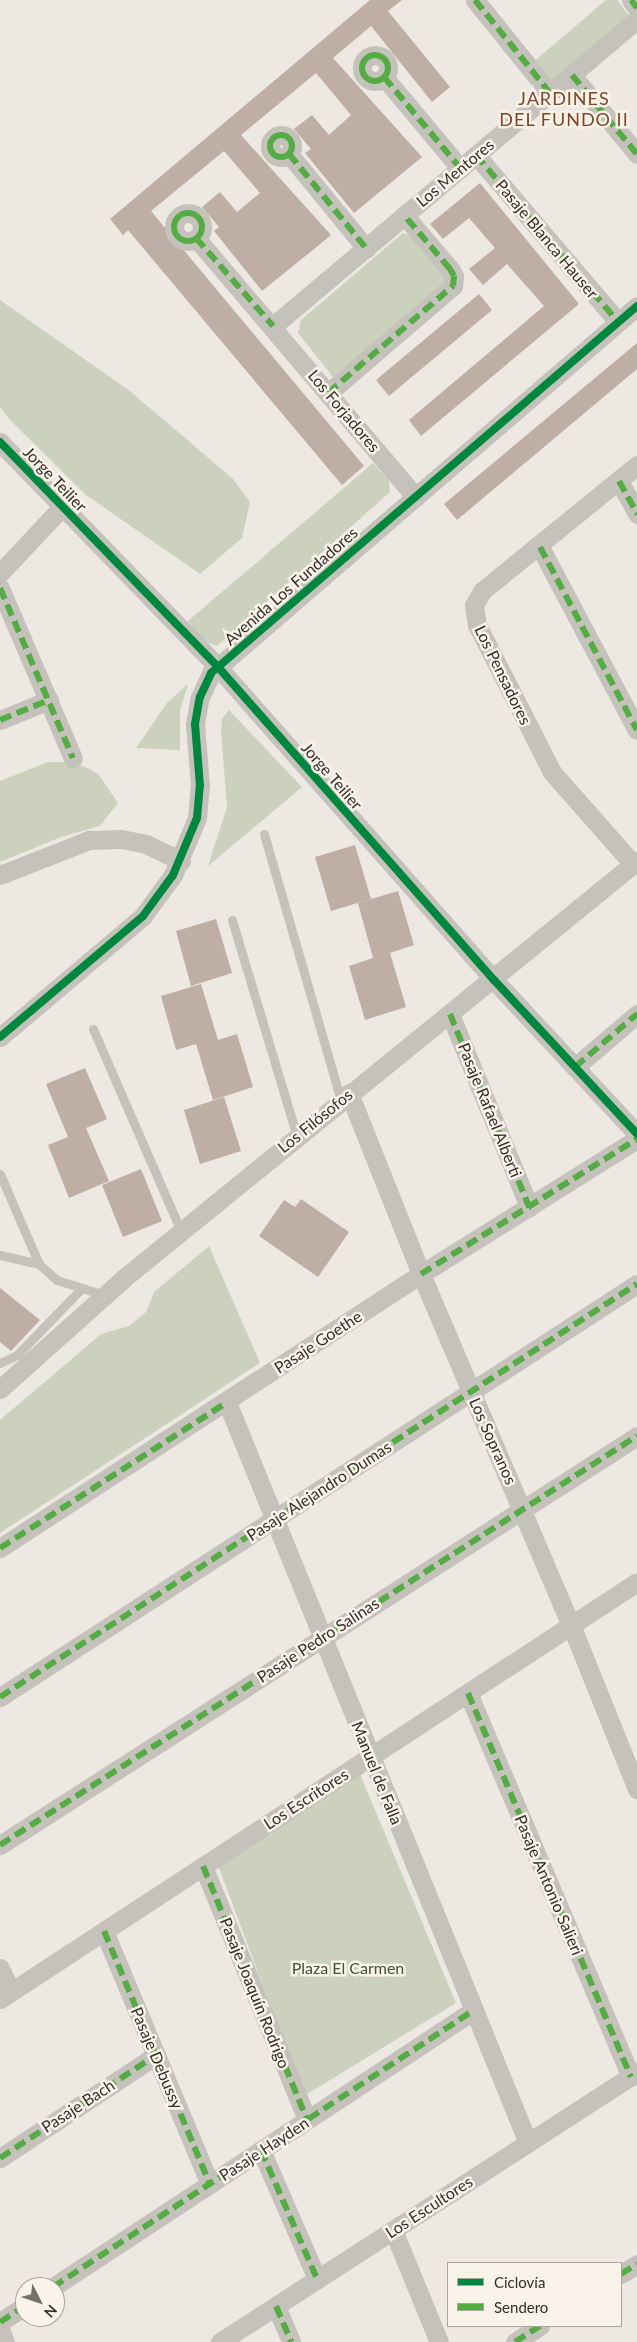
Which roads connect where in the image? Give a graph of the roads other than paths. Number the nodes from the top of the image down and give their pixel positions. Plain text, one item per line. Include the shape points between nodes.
1 (474, 0) edge
2 (631, 0) edge
3 (637, 8) edge
4 (637, 20) edge
5 (572, 75) junction
6 (384, 77) dead end
7 (550, 92) junction
8 (289, 154) dead end
9 (637, 154) edge
10 (476, 155) junction
11 (460, 168) junction
12 (404, 215) junction
13 (196, 238) dead end
14 (366, 248) junction
15 (637, 306) edge
16 (618, 322) junction
17 (272, 326) junction
18 (328, 393) junction
19 (0, 442) edge
20 (637, 466) edge
21 (619, 481) junction
22 (416, 497) junction
23 (63, 506) junction
24 (637, 514) edge
25 (540, 547) junction
26 (0, 573) edge
27 (0, 588) edge
28 (218, 667) junction
29 (48, 700) junction
30 (0, 720) edge
31 (637, 730) edge
32 (74, 758) dead end
33 (264, 834) dead end
34 (180, 861) junction
35 (635, 862) edge
36 (0, 874) edge
37 (232, 920) dead end
38 (494, 980) junction
39 (450, 1014) junction
40 (637, 1014) edge
41 (93, 1029) dead end
42 (0, 1037) edge
43 (575, 1067) junction
44 (345, 1096) junction
45 (637, 1134) edge
46 (297, 1136) junction
47 (637, 1140) edge
48 (0, 1174) edge
49 (529, 1207) junction
50 (181, 1231) junction
51 (0, 1255) edge
52 (39, 1264) junction
53 (421, 1274) junction
54 (637, 1284) edge
55 (80, 1290) junction
56 (104, 1295) junction
57 (0, 1363) edge
58 (0, 1389) edge
59 (471, 1392) junction
60 (227, 1402) junction
61 (637, 1436) edge
62 (523, 1510) junction
63 (274, 1519) junction
64 (0, 1548) edge
65 (637, 1582) edge
66 (572, 1625) junction
67 (322, 1637) junction
68 (468, 1692) junction
69 (0, 1697) edge
70 (371, 1757) junction
71 (637, 1789) edge
72 (0, 1845) edge
73 (203, 1866) junction
74 (104, 1931) junction
75 (0, 1968) edge
76 (5, 1995) edge
77 (474, 2010) junction
78 (156, 2055) junction
79 (634, 2074) edge
80 (307, 2120) junction
81 (528, 2143) junction
82 (260, 2150) junction
83 (0, 2158) edge
84 (210, 2184) junction
85 (393, 2230) junction
86 (637, 2264) edge
87 (622, 2273) edge
88 (65, 2279) edge
89 (317, 2279) junction
90 (276, 2306) junction
91 (15, 2312) edge
92 (0, 2322) edge
93 (538, 2327) edge
94 (0, 2329) edge
95 (5, 2342) edge
96 (220, 2342) edge
97 (291, 2342) edge
98 (439, 2342) edge
99 (515, 2342) edge

1 - 7 street
2 - 3 street
4 - 5 street, Los Mentores
5 - 7 street, Los Mentores
5 - 9 street
6 - 11 street
7 - 10 street, Los Mentores
8 - 14 street
10 - 11 street, Los Mentores
10 - 16 street, Pasaje Blanca Hauser
11 - 12 street, Los Mentores
12 - 14 street, Los Mentores
12 - 18 street via 450,270 454,276 453,286
13 - 17 street, Los Forjadores
14 - 17 street, Los Mentores
15 - 16 street, Avenida Los Fundadores
16 - 22 street, Avenida Los Fundadores
17 - 18 street, Los Forjadores
18 - 22 street, Los Forjadores
19 - 23 street, Jorge Teilier
20 - 21 street, Los Pensadores
21 - 24 street
21 - 25 street, Los Pensadores
22 - 28 street, Avenida Los Fundadores
23 - 26 street
23 - 28 street, Jorge Teilier
25 - 31 street
25 - 35 street, Los Pensadores via 482,592 474,605 477,625 552,772
27 - 29 street
28 - 34 street, Avenida Los Fundadores via 210,673 200,697 195,724 200,786 198,818
28 - 38 street, Jorge Teilier
29 - 30 street
29 - 32 street
33 - 44 lane
34 - 36 street via 146,844 121,839 88,840
34 - 42 street, Avenida Los Fundadores via 159,897 143,916
35 - 38 street, Los Filósofos
37 - 46 lane
38 - 39 street, Los Filósofos
38 - 43 street, Jorge Teilier
39 - 44 street, Los Filósofos
39 - 49 street, Pasaje Rafael Alberti
40 - 43 street
41 - 50 lane
43 - 45 street, Jorge Teilier
44 - 46 street, Los Filósofos
44 - 53 street, Los Sopranos
46 - 50 street, Los Filósofos
47 - 49 street, Pasaje Goethe
48 - 52 lane
49 - 53 street, Pasaje Goethe
50 - 56 street, Los Filósofos
51 - 52 lane
52 - 55 lane via 57,1280
53 - 59 street, Los Sopranos
53 - 60 street, Pasaje Goethe
54 - 59 street, Pasaje Alejandro Dumas
55 - 56 lane
55 - 57 lane via 17,1355
56 - 58 street, Los Filósofos
59 - 62 street, Los Sopranos
59 - 63 street, Pasaje Alejandro Dumas
60 - 63 street, Manuel de Falla
60 - 64 street, Pasaje Goethe
61 - 62 street, Pasaje Pedro Salinas
62 - 66 street, Los Sopranos
62 - 67 street, Pasaje Pedro Salinas
63 - 67 street, Manuel de Falla
63 - 69 street, Pasaje Alejandro Dumas
65 - 66 street, Los Escritores
66 - 68 street, Los Escritores
66 - 71 street, Los Sopranos
67 - 70 street, Manuel de Falla
67 - 72 street, Pasaje Pedro Salinas
68 - 70 street, Los Escritores
68 - 79 street, Pasaje Antonio Salieri
70 - 73 street, Los Escritores
70 - 77 street, Manuel de Falla
73 - 74 street, Los Escritores
73 - 80 street, Pasaje Joaquín Rodrigo
74 - 76 street, Los Escritores
74 - 78 street, Pasaje Debussy
75 - 76 street
77 - 80 street, Pasaje Hayden
77 - 81 street, Manuel de Falla
78 - 83 street, Pasaje Bach
78 - 84 street, Pasaje Debussy
79 - 81 street, Los Escultores
80 - 82 street, Pasaje Hayden
81 - 85 street, Los Escultores
82 - 84 street, Pasaje Hayden
82 - 89 street
84 - 88 street, Pasaje Hayden
85 - 89 street, Los Escultores
85 - 98 street
86 - 87 street
89 - 90 street, Los Escultores
90 - 96 street, Los Escultores
90 - 97 street
91 - 92 street
93 - 99 street
94 - 95 street

